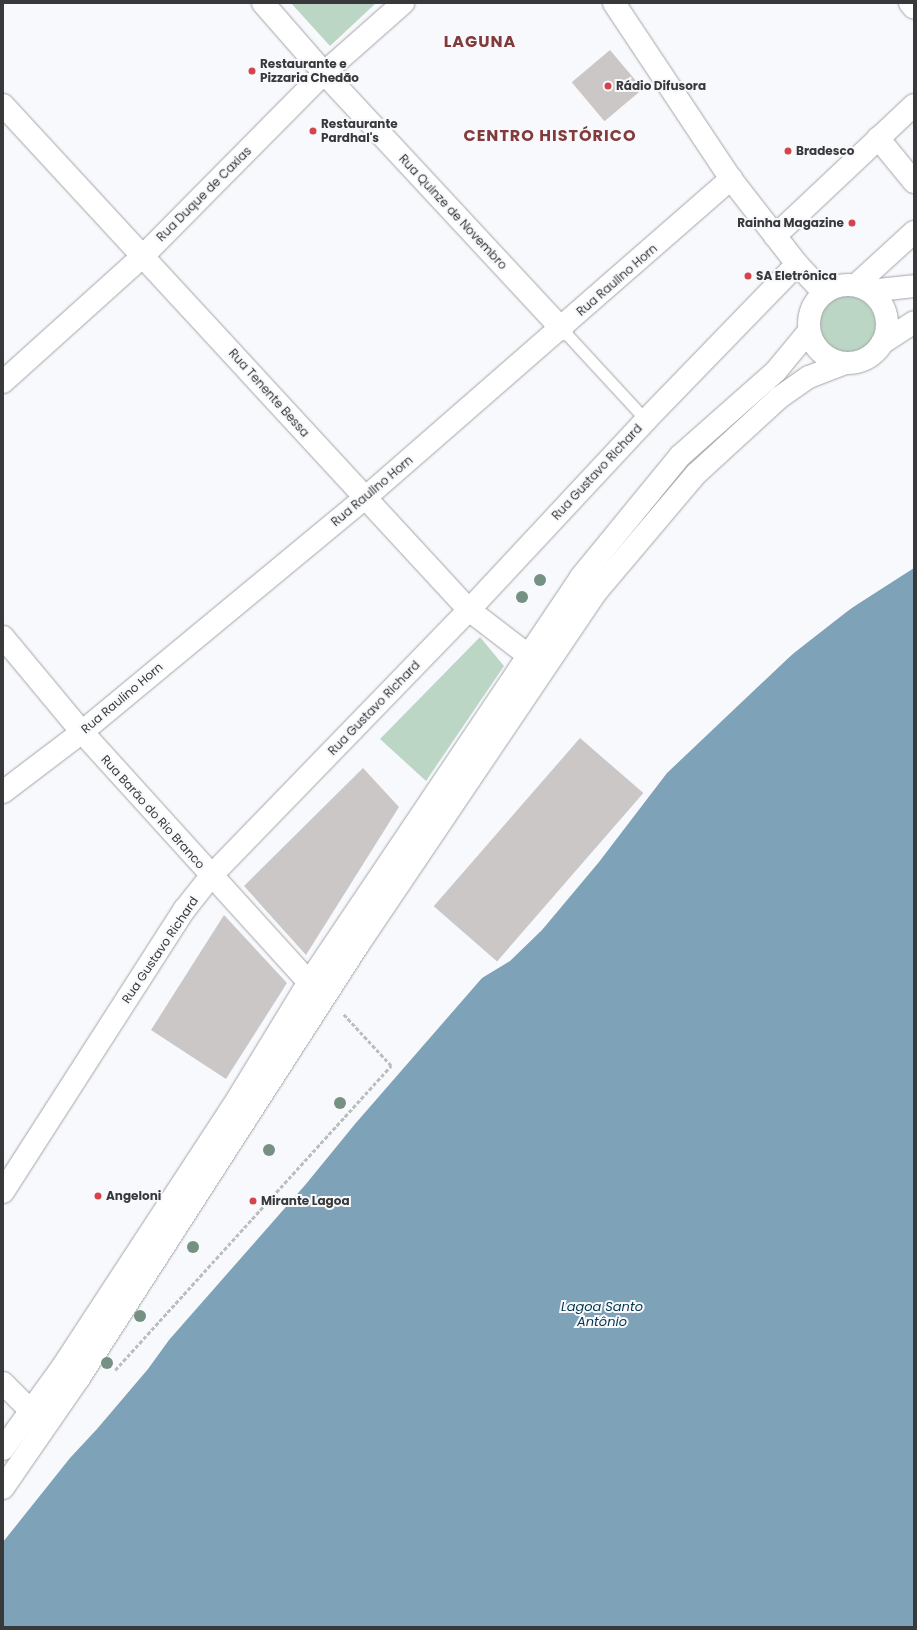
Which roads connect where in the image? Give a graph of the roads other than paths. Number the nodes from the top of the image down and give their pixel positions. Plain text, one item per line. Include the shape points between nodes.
1 (263, 3) edge
2 (403, 3) edge
3 (614, 3) edge
4 (910, 3) edge
5 (914, 8) edge
6 (324, 73) junction
7 (3, 105) edge
8 (914, 105) edge
9 (878, 138) junction
10 (731, 179) junction
11 (914, 182) edge
12 (914, 232) edge
13 (775, 236) junction
14 (144, 255) junction
15 (797, 264) junction
16 (914, 286) edge
17 (862, 288) junction
18 (824, 293) junction
19 (914, 322) edge
20 (562, 329) junction
21 (809, 331) junction
22 (882, 343) junction
23 (845, 363) junction
24 (3, 382) edge
25 (646, 420) junction
26 (364, 498) junction
27 (470, 610) junction
28 (6, 645) edge
29 (527, 653) junction
30 (546, 669) junction
31 (82, 732) junction
32 (3, 792) edge
33 (444, 798) junction
34 (211, 876) junction
35 (309, 982) junction
36 (326, 995) junction
37 (213, 1154) junction
38 (3, 1192) edge
39 (3, 1384) edge
40 (39, 1419) junction
41 (3, 1449) edge
42 (3, 1488) edge

1 - 6 street, Rua Quinze de Novembro
2 - 6 street, Rua Duque de Caxias
3 - 10 street
4 - 5 street
6 - 14 street, Rua Duque de Caxias
6 - 20 street, Rua Quinze de Novembro
7 - 14 street, Rua Tenente Bessa
8 - 9 street
9 - 11 street
9 - 13 street
10 - 13 street
10 - 20 street, Rua Raulino Horn
12 - 17 street
13 - 15 street
14 - 24 street, Rua Duque de Caxias
14 - 26 street, Rua Tenente Bessa
15 - 18 street
15 - 25 street, Rua Gustavo Richard
16 - 17 street
17 - 18 street via 839,286
17 - 22 street via 884,308 887,320
18 - 21 street via 814,303 809,316
19 - 22 street
20 - 25 lane, Rua Quinze de Novembro
20 - 26 street, Rua Raulino Horn
21 - 23 street via 813,343 822,353
21 - 29 street via 776,371 680,456 580,577
22 - 23 street via 873,354 859,361
23 - 30 street via 809,377 780,397 696,474 596,591
25 - 27 street, Rua Gustavo Richard
26 - 27 street, Rua Tenente Bessa
26 - 31 street, Rua Raulino Horn
27 - 29 street, Rua Tenente Bessa
27 - 34 street, Rua Gustavo Richard
28 - 31 street, Rua Barão do Rio Branco
29 - 30 street, Rua Tenente Bessa
29 - 33 street
30 - 33 street
31 - 32 street, Rua Raulino Horn
31 - 34 street, Rua Barão do Rio Branco
33 - 35 street
33 - 36 street
34 - 35 street, Rua Barão do Rio Branco
34 - 38 street, Rua Gustavo Richard via 185,909
35 - 36 street, Rua Barão do Rio Branco
35 - 37 street
36 - 37 street
37 - 40 street
39 - 40 street
40 - 41 street
40 - 42 street

